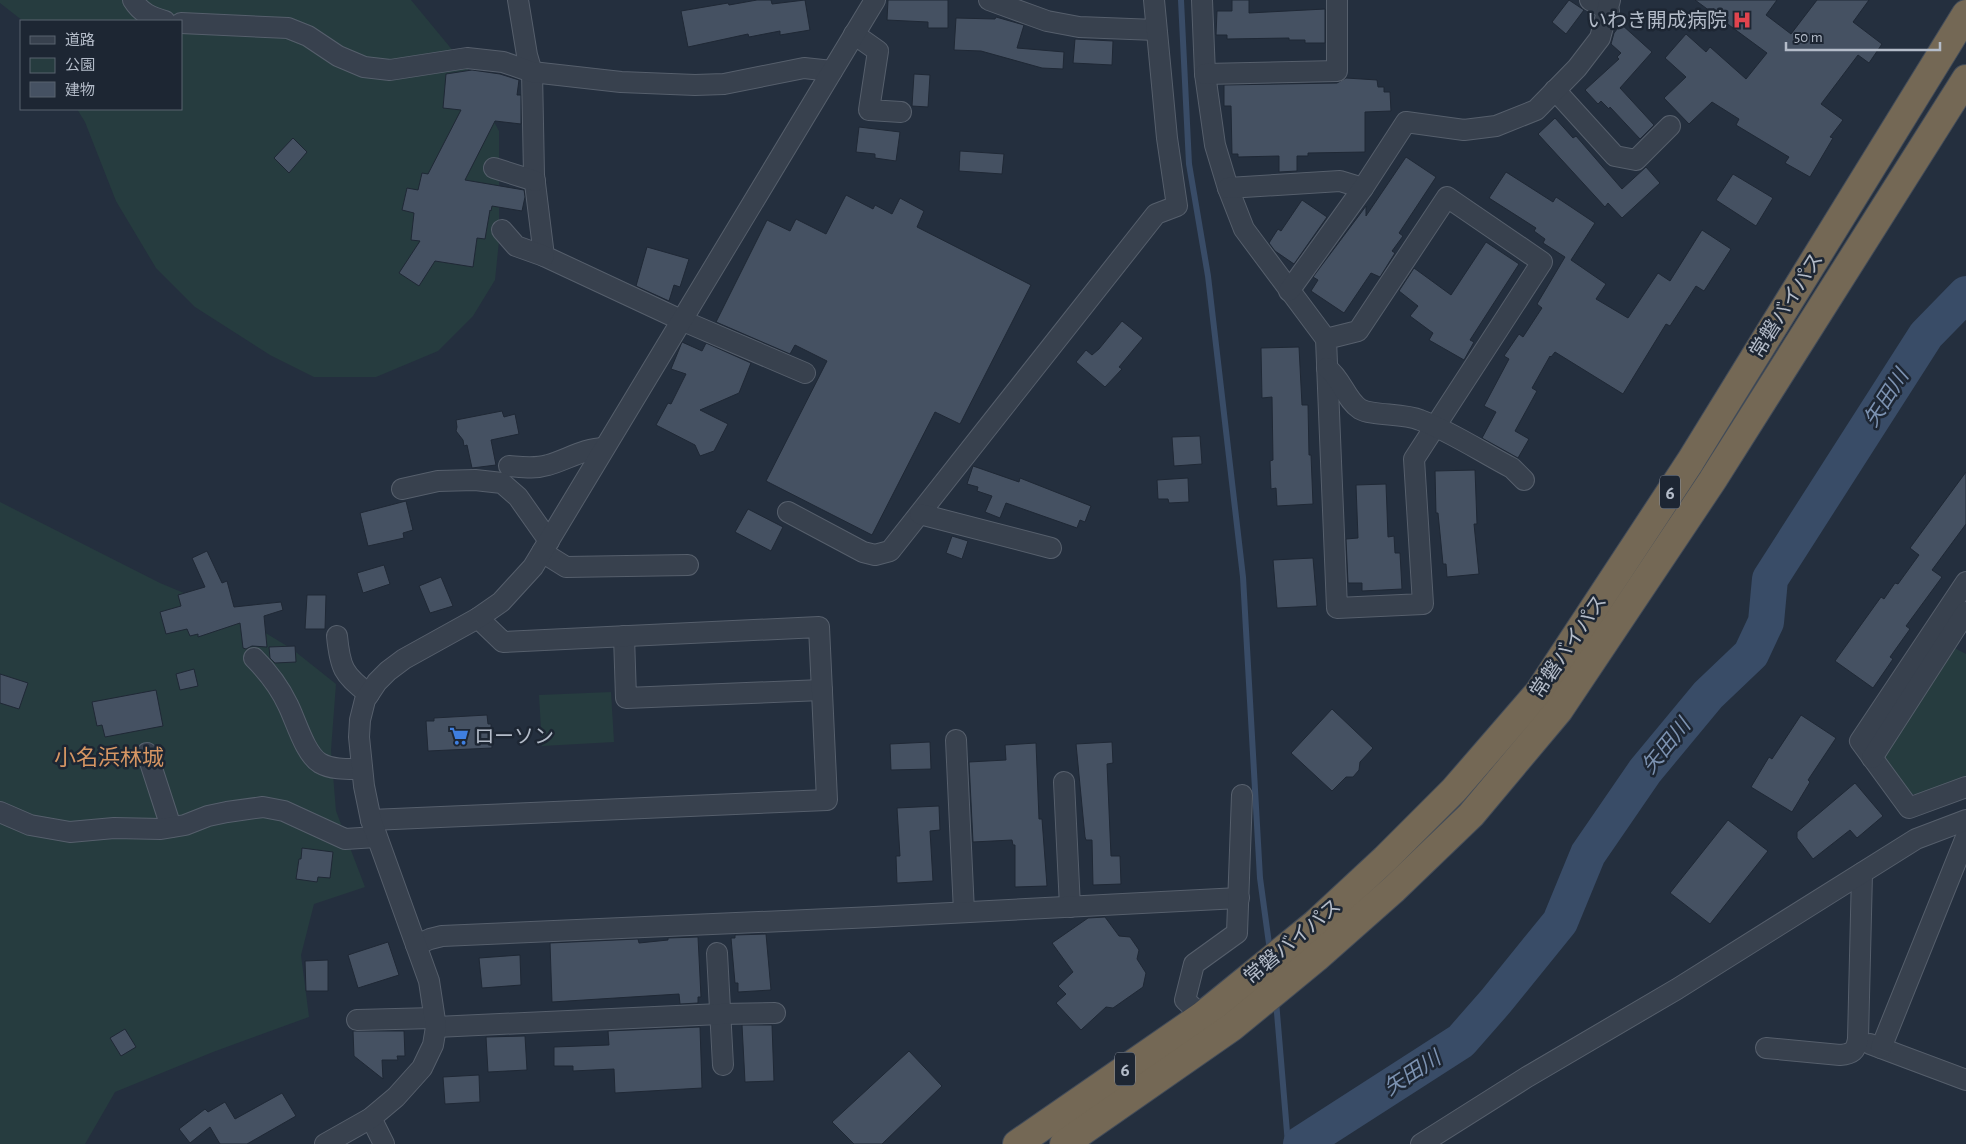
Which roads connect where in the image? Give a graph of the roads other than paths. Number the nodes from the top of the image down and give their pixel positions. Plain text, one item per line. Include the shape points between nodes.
1 (133, 0) edge
2 (518, 0) edge
3 (874, 0) edge
4 (989, 0) edge
5 (1154, 0) edge
6 (1202, 0) edge
7 (1337, 0) edge
8 (1590, 0) edge
9 (1609, 5) edge
10 (1966, 14) edge
11 (161, 20) edge
12 (182, 23) edge
13 (1156, 30) junction
14 (854, 34) junction
15 (832, 71) junction
16 (532, 72) junction
17 (1205, 74) junction
18 (1966, 79) edge
19 (1555, 90) junction
20 (901, 112) dead end
21 (1670, 126) dead end
22 (494, 168) dead end
23 (535, 181) junction
24 (1228, 188) junction
25 (1363, 188) junction
26 (502, 230) dead end
27 (544, 256) junction
28 (1289, 291) junction
29 (681, 320) junction
30 (1326, 339) junction
31 (1327, 368) junction
32 (805, 373) dead end
33 (1435, 427) junction
34 (604, 448) junction
35 (509, 466) dead end
36 (1524, 480) dead end
37 (402, 489) dead end
38 (788, 512) dead end
39 (920, 514) junction
40 (545, 547) junction
41 (1051, 548) dead end
42 (688, 565) dead end
43 (1966, 582) edge
44 (1966, 612) edge
45 (478, 618) junction
46 (1951, 634) edge
47 (337, 636) dead end
48 (624, 636) junction
49 (254, 658) dead end
50 (822, 690) junction
51 (368, 694) junction
52 (956, 740) dead end
53 (147, 753) dead end
54 (362, 769) junction
55 (1064, 782) dead end
56 (1966, 788) edge
57 (1242, 795) dead end
58 (0, 812) edge
59 (1966, 820) edge
60 (171, 827) junction
61 (374, 829) junction
62 (1966, 837) edge
63 (1862, 872) junction
64 (1239, 898) junction
65 (1070, 907) junction
66 (964, 912) junction
67 (416, 945) junction
68 (717, 953) dead end
69 (720, 1014) junction
70 (775, 1014) dead end
71 (1202, 1016) junction
72 (357, 1020) dead end
73 (435, 1022) junction
74 (1858, 1039) junction
75 (1766, 1048) dead end
76 (1881, 1048) junction
77 (723, 1065) dead end
78 (1966, 1080) edge
79 (371, 1118) junction
80 (326, 1144) edge
81 (384, 1144) edge
82 (1017, 1144) edge
83 (1064, 1144) edge
84 (1421, 1144) edge

1 - 11 street via 150,17
2 - 16 street
3 - 14 street
4 - 13 street via 1047,21 1079,27
5 - 13 street
6 - 17 street
7 - 17 street via 1337,71
8 - 9 street
9 - 19 street via 1600,38
10 - 71 highway, 常磐バイパス / 6 via 1690,462 1539,692 1454,790 1385,859 1315,924
12 - 16 street via 288,28 364,67 390,70 467,58 503,62
13 - 39 street via 1177,206 1156,214
14 - 15 street
14 - 20 street via 878,51 869,110
15 - 16 street via 804,68 724,84 695,85 621,82
15 - 29 street
16 - 23 street
17 - 24 street via 1215,145
18 - 83 highway, 常磐バイパス / 6 via 1712,481 1559,710 1471,815 1316,958 1232,1027
19 - 21 street via 1615,156 1636,160
19 - 25 street via 1536,110 1496,126 1464,130 1406,122
22 - 23 street
23 - 27 street
24 - 25 street via 1340,181
24 - 28 street via 1244,229
25 - 28 street
26 - 27 street via 516,246
27 - 29 street
28 - 30 street
29 - 32 street
29 - 34 street
30 - 31 street
30 - 33 street via 1358,330 1447,197 1542,262
31 - 33 street via 1336,374 1352,401 1361,409 1409,416
31 - 33 street via 1337,608 1423,604 1414,459
33 - 36 street via 1512,468
34 - 35 street via 594,448 546,466
34 - 40 street
37 - 40 street via 438,481 502,483 518,497
38 - 39 street via 863,552 875,555 890,551
39 - 41 street
40 - 42 street via 566,568
40 - 45 street via 533,567 501,602
43 - 46 street
44 - 46 street
45 - 48 street via 503,642
45 - 51 street via 404,659
46 - 56 street via 1860,741 1909,808
47 - 51 street via 346,673
48 - 50 street via 626,698
48 - 50 street via 819,627
49 - 54 street via 287,703 310,753 318,762 336,768
50 - 61 street via 827,800
51 - 54 street via 362,709 360,729
52 - 66 street
53 - 60 street
54 - 61 street
55 - 65 street
57 - 64 street
58 - 60 street via 30,824 70,832
59 - 63 street via 1916,839
60 - 61 street via 208,816 263,807 284,811 345,839
61 - 67 street
62 - 76 street
63 - 74 street
63 - 84 street
64 - 65 street
64 - 71 street via 1237,934 1194,964 1185,1000
65 - 66 street
66 - 67 street via 442,936
67 - 73 street via 429,981
68 - 69 street
69 - 70 street
69 - 73 street
69 - 77 street
71 - 82 highway, 常磐バイパス / 6
72 - 73 street
73 - 79 street via 433,1045 422,1068 396,1097
74 - 75 street via 1855,1050 1840,1055
74 - 76 street
76 - 78 street
79 - 80 street
79 - 81 street

